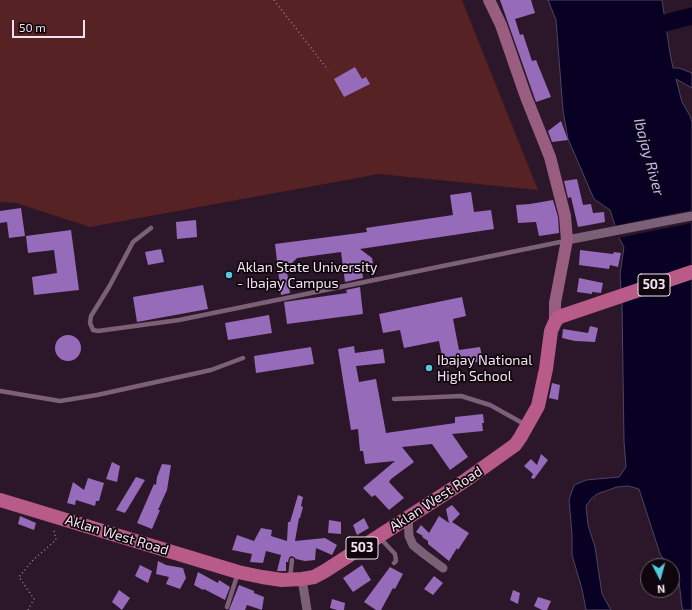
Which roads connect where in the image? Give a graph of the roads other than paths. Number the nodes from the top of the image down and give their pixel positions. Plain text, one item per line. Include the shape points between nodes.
1 (489, 0) edge
2 (692, 216) edge
3 (151, 228) dead end
4 (567, 240) junction
5 (692, 272) edge
6 (555, 322) junction
7 (243, 358) dead end
8 (0, 391) edge
9 (394, 399) dead end
10 (528, 426) junction
11 (0, 500) edge
12 (408, 517) junction
13 (379, 536) junction
14 (292, 560) dead end
15 (394, 563) dead end
16 (443, 568) dead end
17 (238, 572) junction
18 (296, 579) junction
19 (227, 607) dead end
20 (307, 610) edge

1 - 4 street via 501,25 550,157 565,216
2 - 4 street
3 - 4 lane via 134,242 91,316 93,330 179,320
4 - 6 street
5 - 6 main road, 503 via 560,317
6 - 10 main road, Aklan West Road / 503 via 551,331 538,406
7 - 8 lane via 211,370 60,401
9 - 10 lane via 461,396 490,405
10 - 12 main road, Aklan West Road / 503 via 508,451
11 - 17 main road, Aklan West Road / 503
12 - 13 main road, Aklan West Road / 503
12 - 16 street via 408,536 413,545
13 - 15 lane via 395,554
13 - 18 main road, Aklan West Road / 503 via 325,572 314,577
14 - 18 lane
17 - 18 main road, Aklan West Road / 503 via 282,580
17 - 19 lane
18 - 20 street

